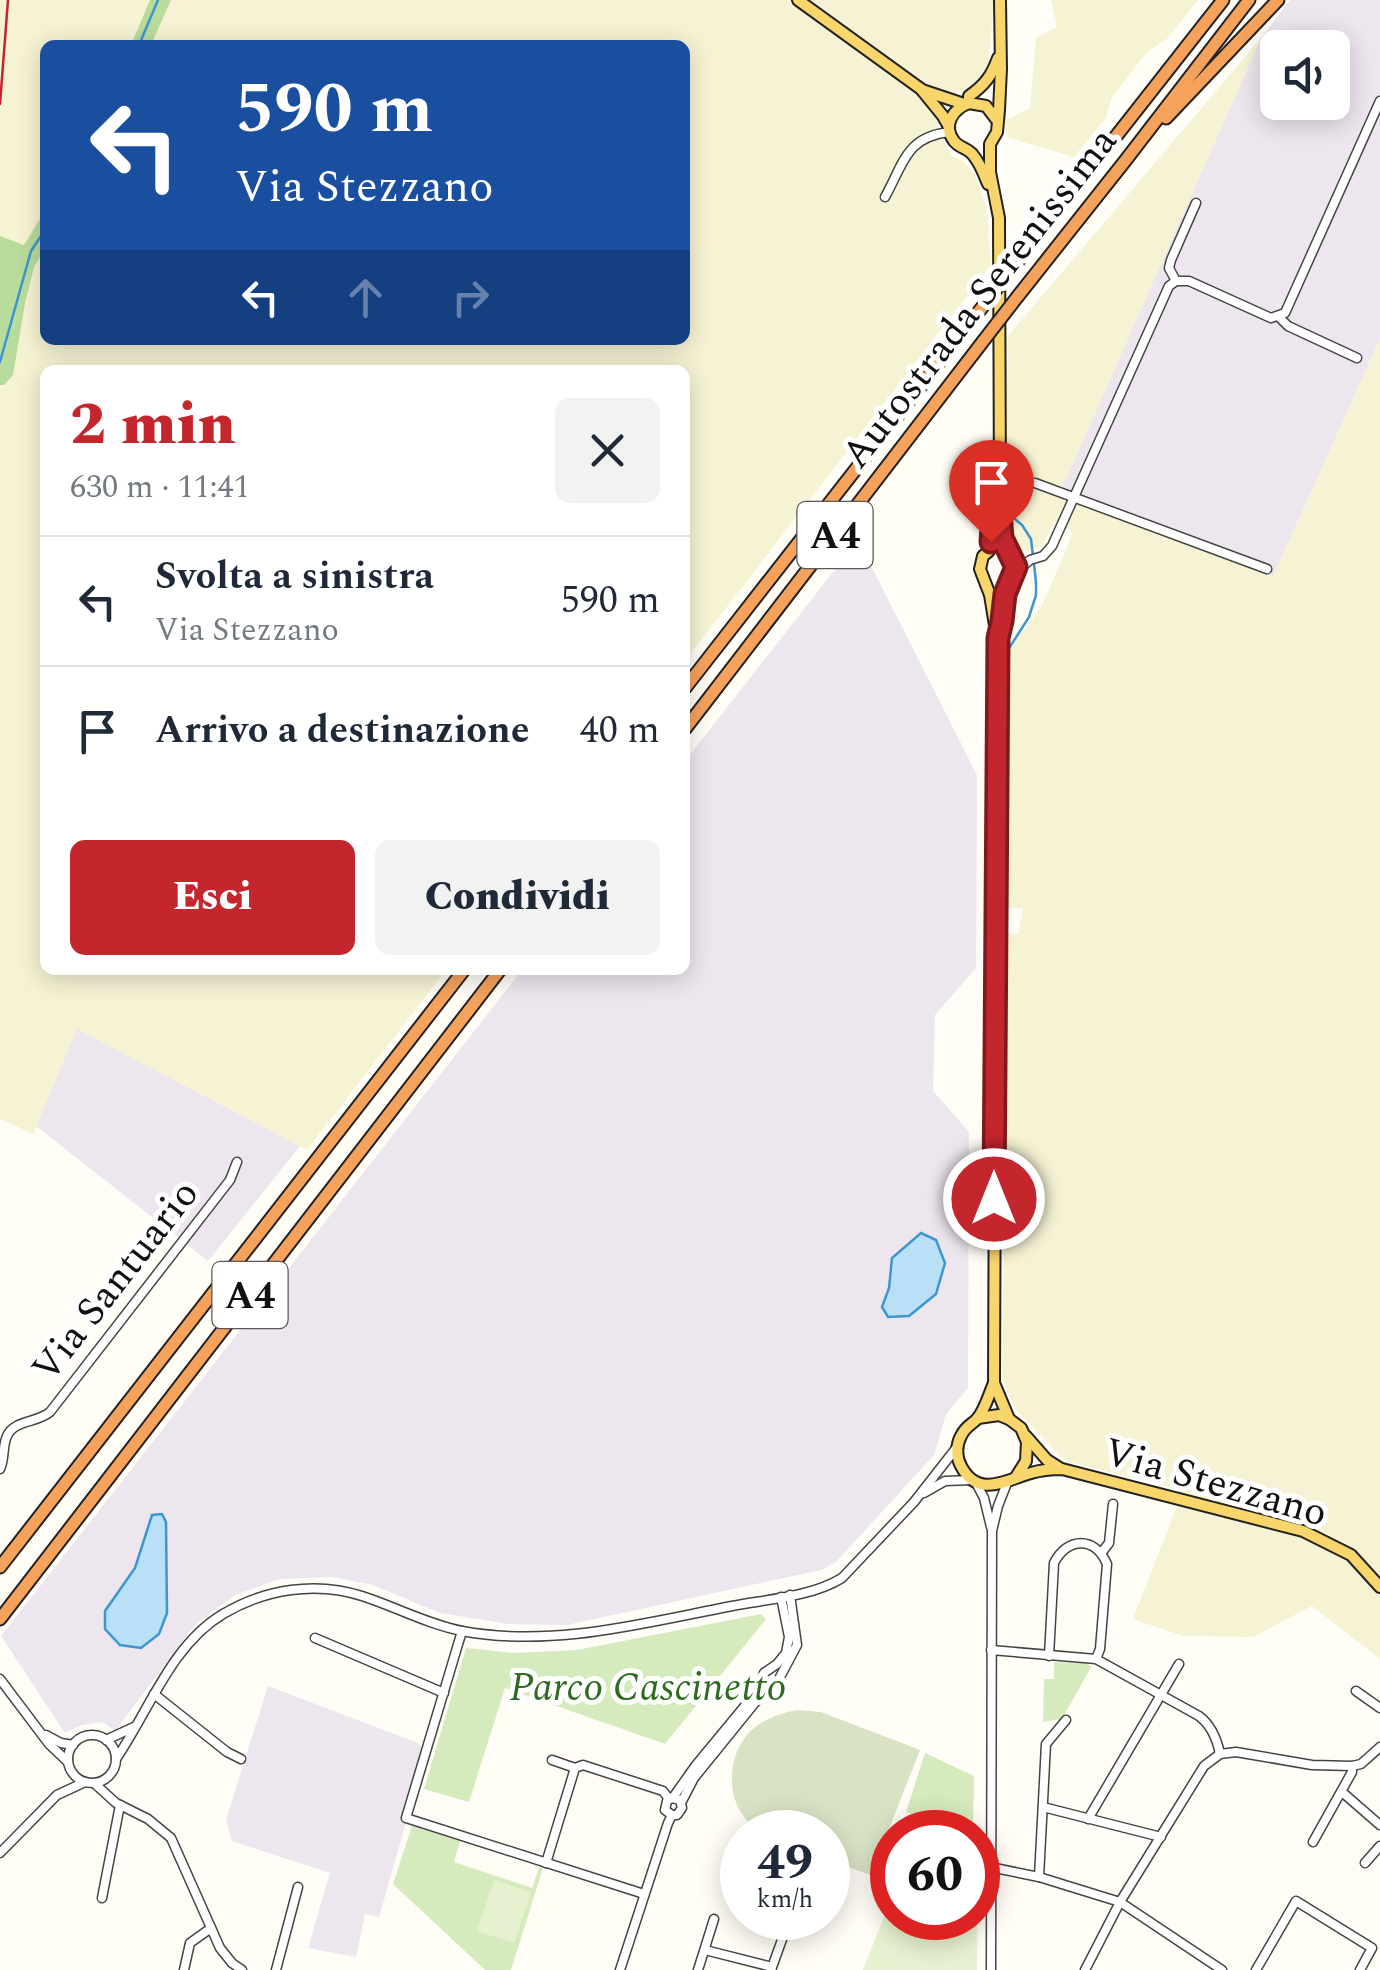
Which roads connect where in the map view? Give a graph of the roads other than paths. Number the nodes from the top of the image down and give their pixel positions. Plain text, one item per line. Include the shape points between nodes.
1 (798, 0) edge
2 (1000, 0) edge
3 (1224, 0) edge
4 (1249, 0) edge
5 (1278, 0) edge
6 (1000, 53) junction
7 (920, 89) junction
8 (1380, 101) edge
9 (966, 103) junction
10 (996, 119) junction
11 (949, 129) junction
12 (990, 144) junction
13 (970, 150) junction
14 (1125, 161) junction
15 (885, 198) dead end
16 (1196, 203) dead end
17 (999, 218) junction
18 (1176, 281) junction
19 (1278, 316) junction
20 (1357, 358) dead end
21 (1035, 483) dead end
22 (998, 488) junction
23 (1074, 497) junction
24 (989, 551) junction
25 (1010, 554) junction
26 (1030, 560) junction
27 (1268, 570) dead end
28 (981, 574) junction
29 (1013, 576) junction
30 (998, 638) junction
31 (690, 682) edge
32 (690, 723) edge
33 (460, 975) edge
34 (496, 975) edge
35 (236, 1162) dead end
36 (994, 1384) junction
37 (978, 1418) junction
38 (1009, 1419) junction
39 (1024, 1434) junction
40 (957, 1448) junction
41 (0, 1469) edge
42 (1062, 1469) junction
43 (974, 1480) junction
44 (1011, 1480) junction
45 (916, 1498) junction
46 (1113, 1504) dead end
47 (992, 1532) junction
48 (1102, 1552) junction
49 (0, 1567) edge
50 (1380, 1587) edge
51 (786, 1596) junction
52 (0, 1619) edge
53 (462, 1630) junction
54 (316, 1638) dead end
55 (991, 1650) junction
56 (1049, 1656) junction
57 (1096, 1659) junction
58 (1179, 1664) dead end
59 (769, 1670) junction
60 (780, 1677) junction
61 (0, 1679) edge
62 (763, 1679) junction
63 (772, 1687) junction
64 (1356, 1692) dead end
65 (444, 1693) junction
66 (154, 1694) junction
67 (1161, 1696) junction
68 (1380, 1708) edge
69 (1066, 1720) dead end
70 (134, 1727) junction
71 (38, 1729) junction
72 (106, 1740) junction
73 (73, 1745) junction
74 (1380, 1747) edge
75 (1220, 1754) junction
76 (116, 1759) junction
77 (241, 1760) dead end
78 (552, 1760) dead end
79 (69, 1765) junction
80 (1352, 1766) junction
81 (575, 1768) junction
82 (109, 1776) junction
83 (89, 1782) junction
84 (1342, 1792) junction
85 (57, 1794) junction
86 (672, 1798) junction
87 (118, 1804) junction
88 (1042, 1807) junction
89 (990, 1810) edge
90 (672, 1815) junction
91 (1088, 1819) junction
92 (1380, 1825) edge
93 (1161, 1837) junction
94 (1312, 1842) dead end
95 (1380, 1846) edge
96 (0, 1853) edge
97 (546, 1863) junction
98 (1365, 1863) dead end
99 (1000, 1869) edge
100 (1039, 1877) junction
101 (298, 1887) dead end
102 (644, 1894) junction
103 (102, 1898) dead end
104 (1120, 1902) junction
105 (714, 1919) dead end
106 (211, 1928) junction
107 (782, 1940) edge
108 (991, 1940) edge
109 (705, 1950) junction
110 (771, 1969) edge
111 (184, 1970) edge
112 (242, 1970) edge
113 (276, 1970) edge
114 (620, 1970) edge
115 (698, 1970) edge
116 (991, 1970) edge
117 (1085, 1970) edge
118 (1222, 1970) edge
119 (1256, 1970) edge
120 (1360, 1970) edge

1 - 7 main road
2 - 6 main road, Via Stezzano
3 - 31 highway, Autostrada Serenissima / A4, bridge
4 - 14 highway, Autostrada Serenissima / A4
5 - 14 highway
6 - 9 main road via 992,74
6 - 10 main road, Via Stezzano
7 - 9 main road
7 - 11 main road, Via Stezzano
8 - 19 street via 1285,313
9 - 10 main road via 986,106
9 - 11 main road via 953,113
10 - 12 main road, Via Stezzano
11 - 13 main road, Via Stezzano
11 - 15 street via 918,141
12 - 13 main road
12 - 17 main road, Via Stezzano
13 - 17 main road, Via Stezzano
14 - 32 highway, Autostrada Serenissima / A4, bridge
16 - 18 street via 1171,260
17 - 22 main road, Via Stezzano
18 - 19 street
18 - 23 street
19 - 20 street
21 - 23 street
22 - 24 main road, Via Stezzano
22 - 25 main road, Via Stezzano
23 - 26 street via 1052,546
23 - 27 street
24 - 25 main road
24 - 28 main road, Via Stezzano
25 - 26 street
25 - 29 main road, Via Stezzano
26 - 29 street
28 - 29 main road via 994,584
28 - 30 main road, Via Stezzano
29 - 30 main road, Via Stezzano
30 - 36 main road, Via Stezzano
33 - 49 highway, A4
34 - 52 highway, A4
35 - 41 street, Via Santuario via 230,1180 50,1412 7,1434
36 - 37 main road, Via Stezzano
36 - 38 main road, Via Stezzano
37 - 38 main road
37 - 40 main road, Via Stezzano
38 - 39 main road, Via Stezzano
39 - 42 main road, Via Stezzano
39 - 44 main road via 1028,1455
40 - 43 main road
40 - 45 street
42 - 44 main road, Via Stezzano
42 - 50 main road, Via Stezzano via 1303,1531 1351,1555
43 - 44 main road via 990,1486
43 - 45 street via 945,1481
43 - 47 street
44 - 47 street
45 - 51 street via 842,1578
46 - 48 street
47 - 55 street
48 - 56 street via 1084,1542 1060,1550
48 - 57 street via 1107,1564
51 - 53 street via 608,1630 527,1638
51 - 59 street via 788,1647
51 - 60 street via 797,1646
53 - 65 street
53 - 66 street via 359,1595 279,1591 221,1615 190,1641
54 - 65 street
55 - 56 street
55 - 89 street
56 - 57 street
57 - 67 street
58 - 67 street
59 - 60 street
59 - 62 street
60 - 63 street
61 - 71 street
62 - 63 street
62 - 86 street
63 - 86 street
64 - 68 street
65 - 97 street via 406,1818
66 - 70 street
66 - 77 street
67 - 75 street via 1207,1722
67 - 91 street
69 - 88 street via 1046,1744
70 - 72 street
70 - 76 street
71 - 73 street
71 - 79 street
72 - 73 street via 89,1736
72 - 76 street
73 - 79 street
74 - 80 street
75 - 80 street
75 - 93 street via 1204,1766
76 - 82 street
78 - 81 street
79 - 83 street
79 - 85 street
80 - 84 street
81 - 86 street via 583,1764
81 - 97 street
82 - 83 street
82 - 87 street
83 - 85 street
83 - 87 street
84 - 92 street
84 - 94 street
85 - 96 street
86 - 90 street via 665,1806
86 - 90 street via 682,1811
87 - 103 street
87 - 106 street via 170,1838
88 - 91 street
88 - 100 street
90 - 102 street
91 - 93 street
93 - 104 street
95 - 98 street
97 - 102 street
99 - 100 street
100 - 104 street
101 - 113 street
102 - 114 street
104 - 117 street
104 - 118 street
105 - 109 street
106 - 111 street via 190,1942
106 - 112 street
107 - 110 street
108 - 116 street
109 - 110 street
109 - 115 street
119 - 120 street via 1296,1901 1372,1948

